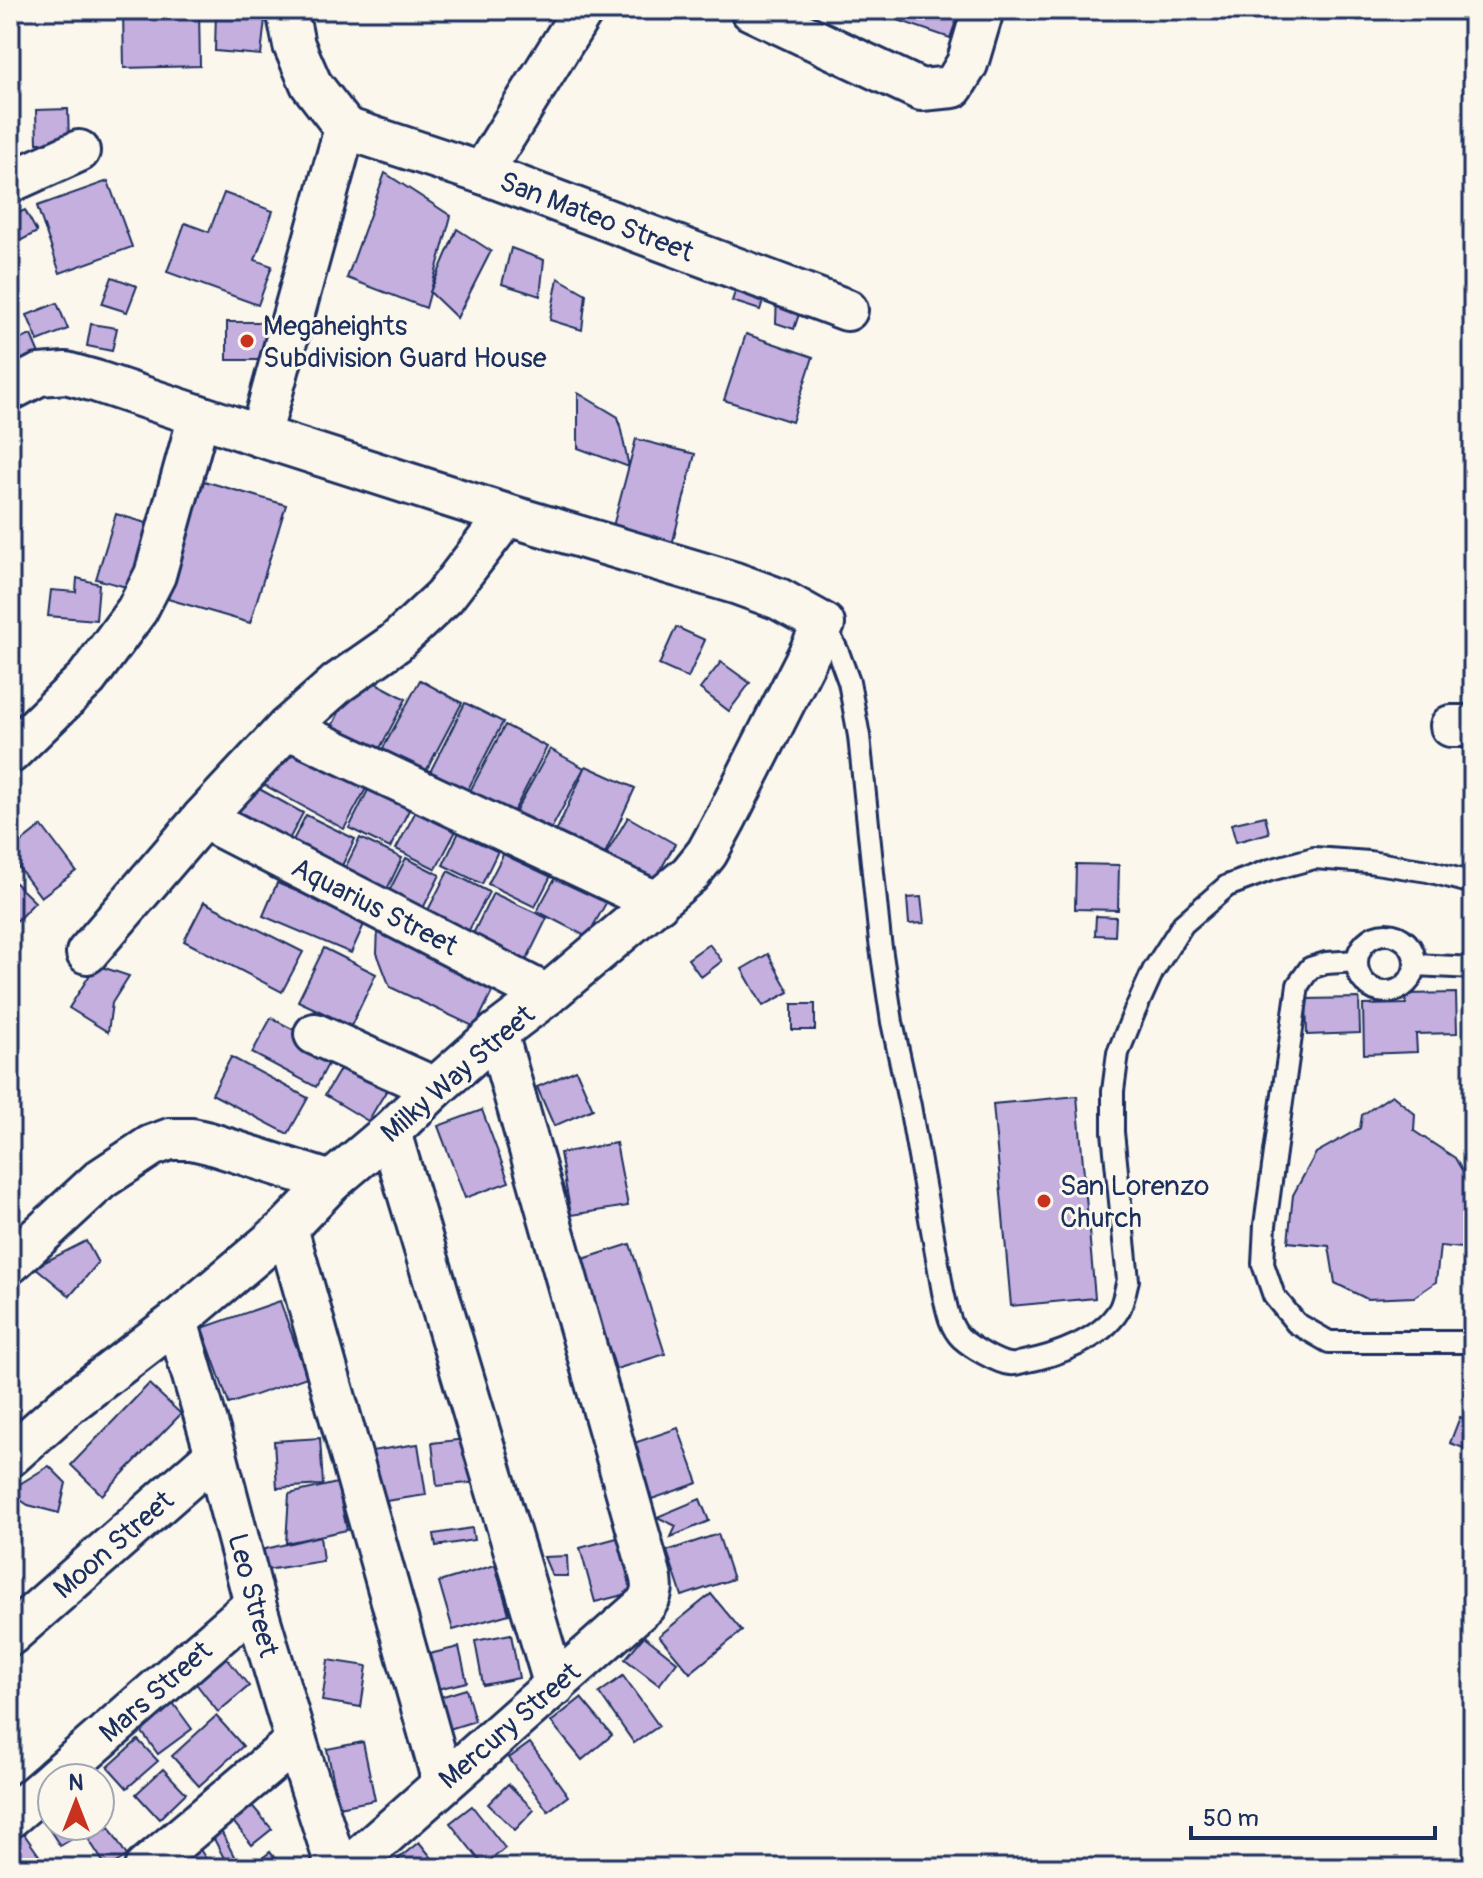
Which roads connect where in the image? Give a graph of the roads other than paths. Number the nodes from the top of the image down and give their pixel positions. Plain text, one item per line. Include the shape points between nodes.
1 (583, 10) edge
2 (751, 10) edge
3 (983, 10) edge
4 (290, 27) edge
5 (345, 128) junction
6 (79, 151) dead end
7 (482, 173) junction
8 (10, 182) edge
9 (847, 310) dead end
10 (10, 390) edge
11 (199, 416) junction
12 (260, 436) junction
13 (507, 515) junction
14 (824, 624) junction
15 (287, 728) junction
16 (10, 753) edge
17 (203, 818) junction
18 (1473, 883) edge
19 (658, 903) junction
20 (87, 953) dead end
21 (1357, 961) junction
22 (1416, 965) junction
23 (1473, 968) edge
24 (547, 995) junction
25 (497, 1033) junction
26 (315, 1034) dead end
27 (435, 1088) junction
28 (390, 1132) junction
29 (331, 1182) junction
30 (287, 1228) junction
31 (10, 1263) edge
32 (177, 1321) junction
33 (1473, 1339) edge
34 (216, 1454) junction
35 (10, 1456) edge
36 (255, 1604) junction
37 (10, 1635) edge
38 (555, 1686) junction
39 (296, 1741) junction
40 (74, 1762) edge
41 (443, 1782) junction
42 (36, 1795) edge
43 (10, 1817) edge
44 (145, 1868) edge
45 (337, 1868) edge
46 (348, 1868) edge

1 - 7 street
2 - 3 street via 921,90 953,87 967,64
4 - 5 street via 311,84
5 - 7 street, San Mateo Street
5 - 12 street
6 - 8 street
7 - 9 street, San Mateo Street
10 - 11 street via 39,375 66,373
11 - 12 street
11 - 16 street via 155,575 137,610 87,678
12 - 13 street
13 - 14 street via 735,583
13 - 15 street via 444,597
14 - 18 lane via 849,682 859,736 892,1022 943,1292 960,1336 993,1358 1010,1364 1046,1358 1106,1325 1123,1301 1128,1280 1113,1132 1118,1053 1153,971 1183,924 1227,886 1314,858 1428,871
14 - 19 street, Milky Way Street via 707,853
15 - 17 street
15 - 19 street
17 - 20 street
17 - 24 street, Aquarius Street
19 - 24 street, Milky Way Street
21 - 22 lane via 1366,941 1388,933 1409,944
21 - 22 lane via 1364,983 1385,993 1406,985
21 - 33 lane via 1310,968 1298,985 1263,1264 1274,1296 1296,1323 1329,1342
22 - 23 lane
24 - 25 street, Milky Way Street
25 - 27 street, Milky Way Street
25 - 38 street, Mercury Street via 652,1585 645,1605
26 - 27 street
27 - 28 street, Milky Way Street
28 - 29 street, Milky Way Street
28 - 38 street
29 - 30 street, Milky Way Street
29 - 31 street via 209,1143 170,1139 101,1179
30 - 32 street, Milky Way Street
30 - 41 street
32 - 34 street, Leo Street
32 - 35 street, Milky Way Street
34 - 36 street, Leo Street
34 - 37 street, Moon Street
36 - 39 street, Leo Street
36 - 40 street, Mars Street
38 - 41 street, Mercury Street
39 - 44 street
39 - 45 street, Leo Street
41 - 46 street, Mercury Street
42 - 43 street, Mars Street

